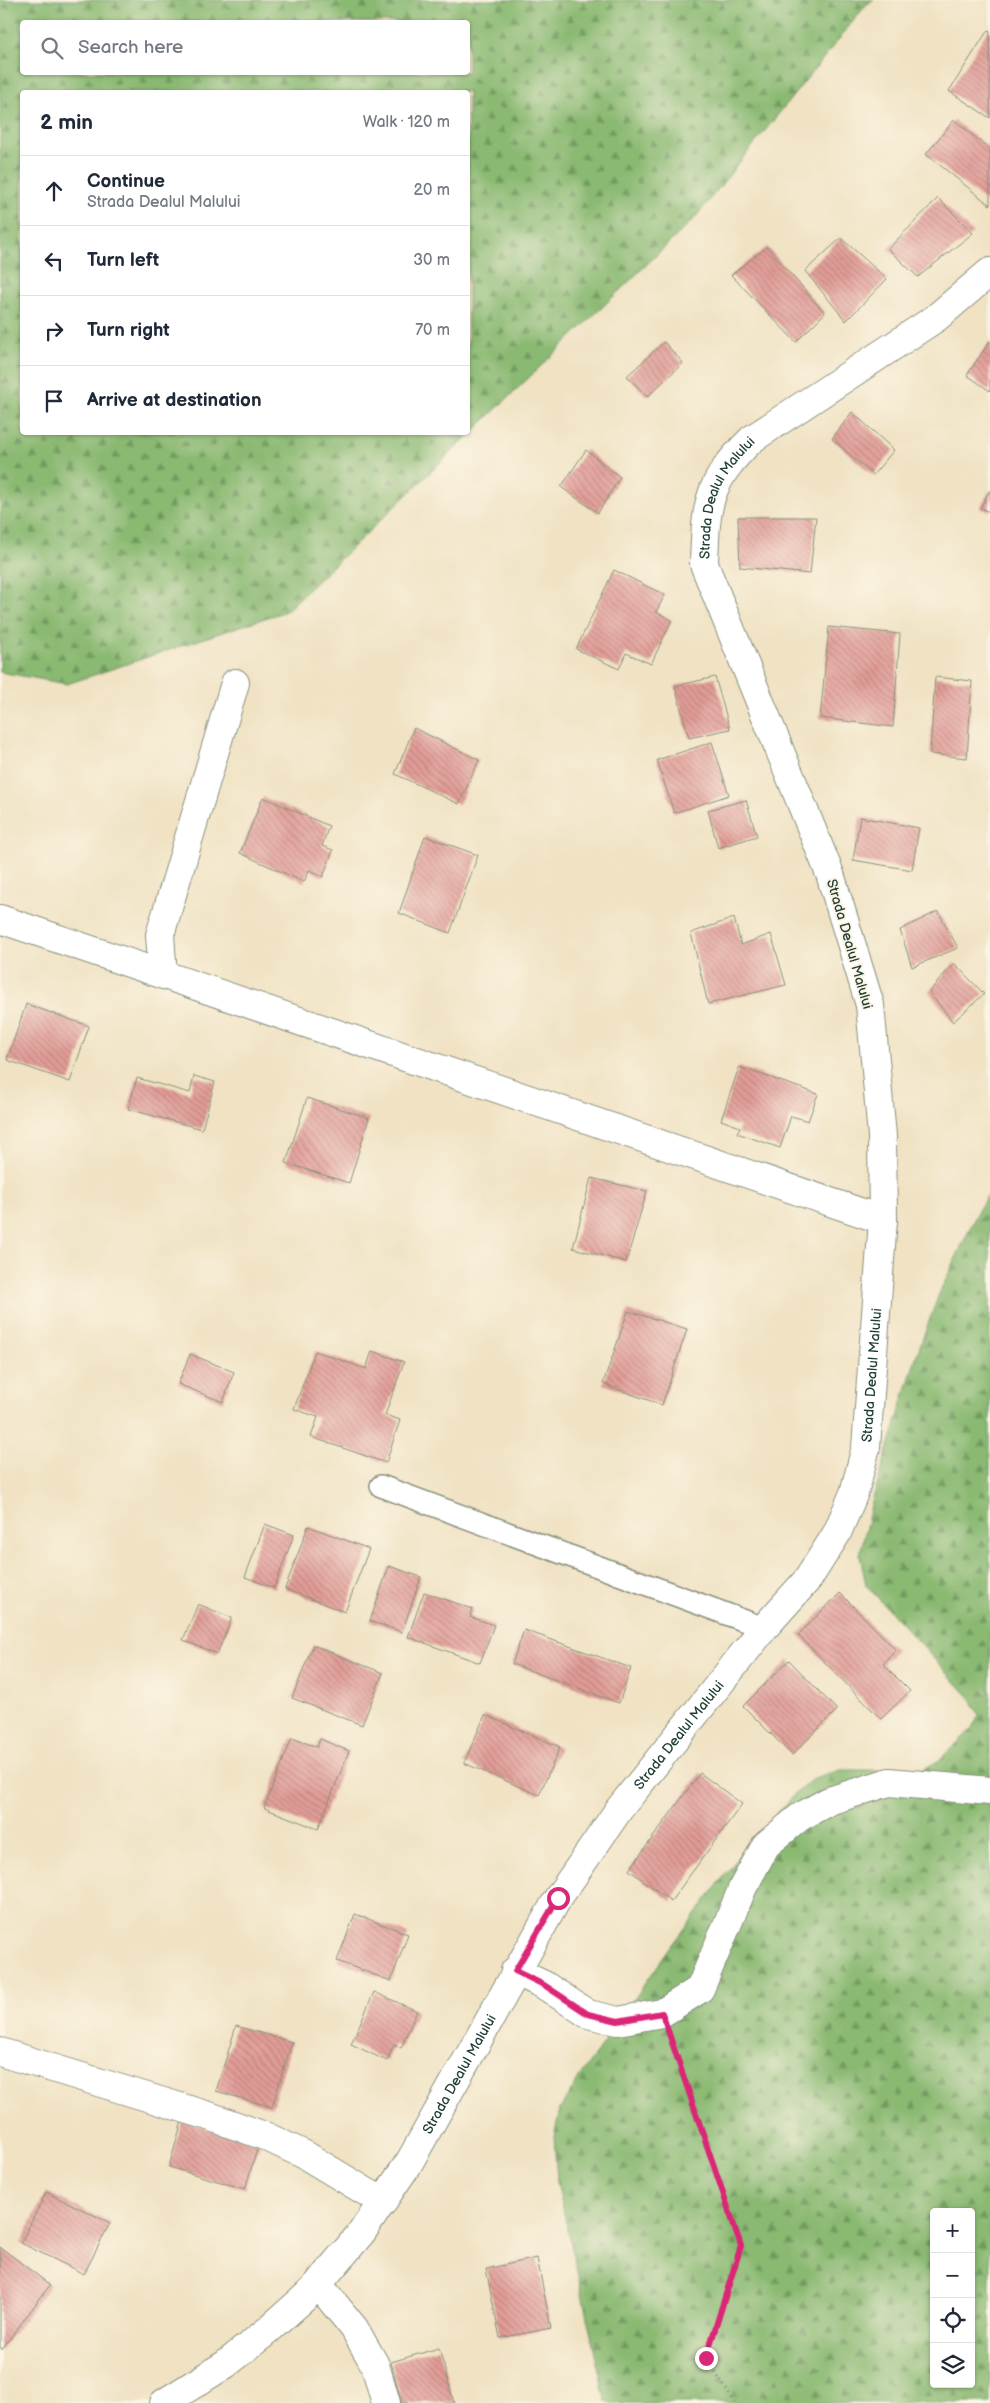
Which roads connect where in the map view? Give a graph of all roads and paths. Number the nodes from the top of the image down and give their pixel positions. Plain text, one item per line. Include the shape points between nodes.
1 (990, 272) edge
2 (235, 683) dead end
3 (0, 919) edge
4 (163, 975) junction
5 (884, 1220) junction
6 (381, 1486) dead end
7 (764, 1628) junction
8 (990, 1791) edge
9 (515, 1971) junction
10 (662, 2013) junction
11 (0, 2052) edge
12 (383, 2202) junction
13 (318, 2284) junction
14 (164, 2403) edge
15 (386, 2403) edge
16 (735, 2403) edge

1 - 5 street, Strada Dealul Malului via 936,318 752,439 732,458 715,482 706,520 704,564 830,874 870,1005 882,1136
2 - 4 street via 160,935
3 - 4 street
4 - 5 street
5 - 7 street, Strada Dealul Malului via 866,1447 854,1493 836,1533 808,1579
6 - 7 lane
7 - 9 street, Strada Dealul Malului via 620,1808 558,1898
8 - 10 street via 890,1782 829,1801 800,1817 766,1845 743,1887 700,1989
9 - 10 street via 544,1985 588,2014 618,2021
9 - 12 street, Strada Dealul Malului via 410,2161
10 - 16 path via 741,2246 706,2358
11 - 12 street via 268,2137
12 - 13 street, Strada Dealul Malului
13 - 14 street, Strada Dealul Malului via 226,2364
13 - 15 street via 354,2328 375,2365

